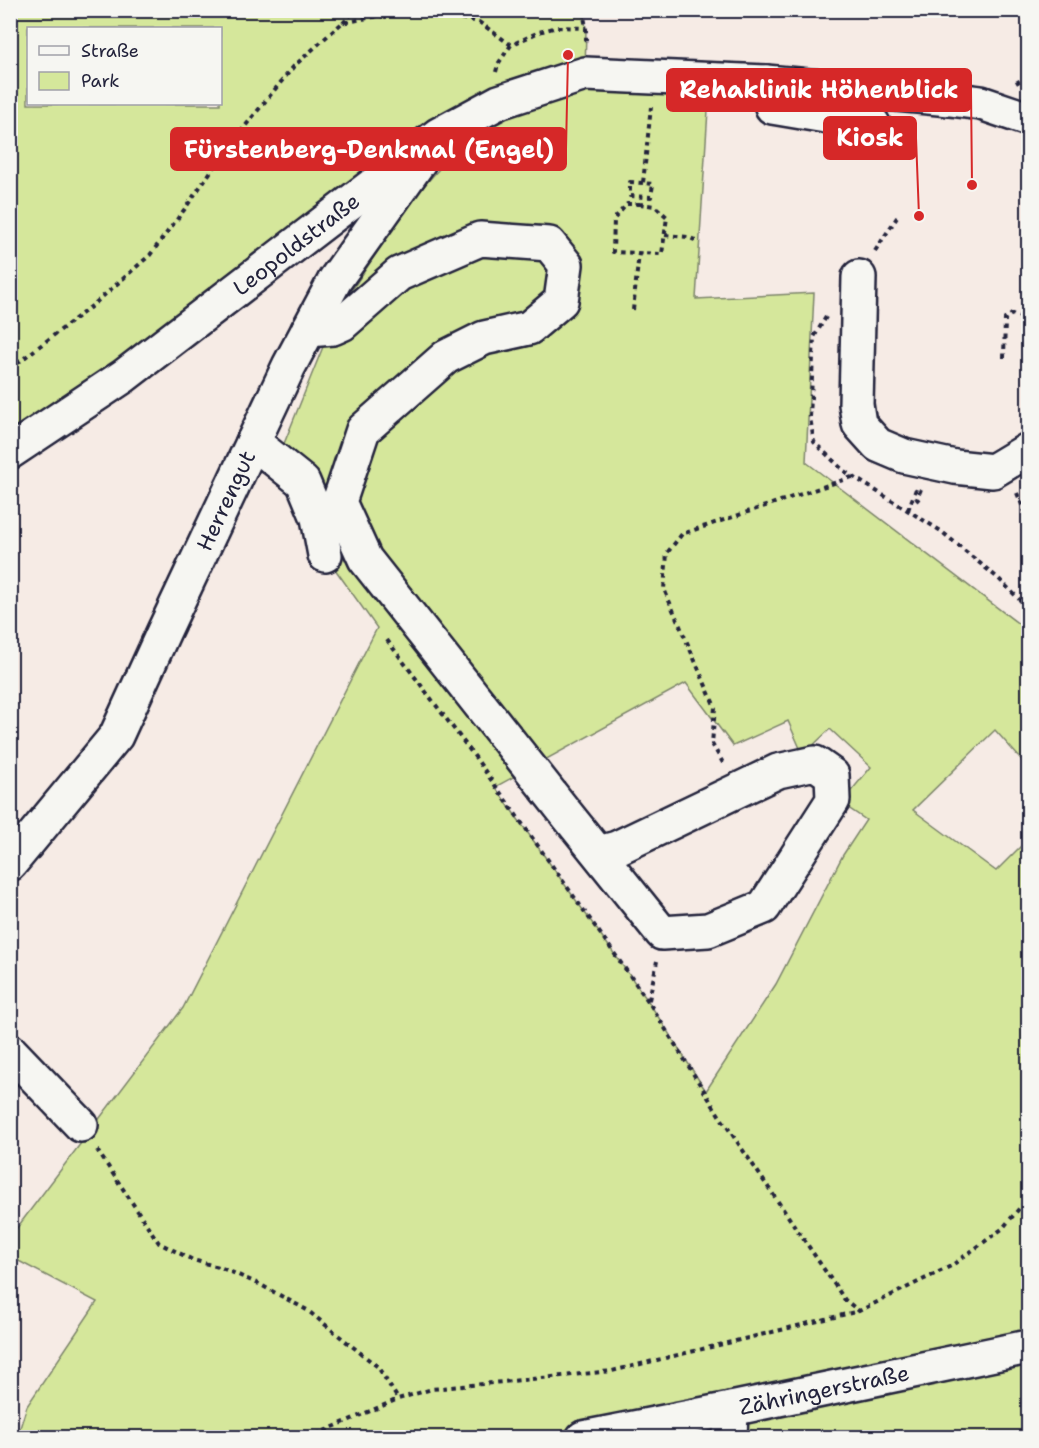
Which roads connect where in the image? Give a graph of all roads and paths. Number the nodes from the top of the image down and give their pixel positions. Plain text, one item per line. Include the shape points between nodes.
1 (355, 10) edge
2 (583, 10) edge
3 (342, 23) junction
4 (586, 28) junction
5 (512, 45) junction
6 (586, 50) dead end
7 (495, 80) dead end
8 (766, 82) junction
9 (1029, 119) edge
10 (650, 120) dead end
11 (873, 124) dead end
12 (438, 135) junction
13 (643, 183) junction
14 (641, 197) junction
15 (640, 204) junction
16 (898, 216) dead end
17 (665, 235) junction
18 (698, 241) dead end
19 (639, 253) junction
20 (859, 277) joint
21 (633, 310) dead end
22 (1029, 323) edge
23 (308, 330) junction
24 (1004, 358) dead end
25 (10, 369) edge
26 (253, 442) junction
27 (1029, 450) edge
28 (10, 452) edge
29 (853, 477) dead end
30 (325, 555) dead end
31 (384, 637) dead end
32 (738, 790) junction
33 (598, 853) junction
34 (10, 864) edge
35 (662, 933) junction
36 (648, 1001) junction
37 (10, 1051) edge
38 (81, 1125) joint
39 (1029, 1198) edge
40 (859, 1311) junction
41 (1029, 1347) edge
42 (398, 1399) junction
43 (730, 1423) edge
44 (308, 1437) edge
45 (583, 1437) edge

1 - 3 path
2 - 4 path
3 - 5 path via 420,12 445,15 479,22
3 - 25 path via 294,66 150,255
4 - 5 path via 557,27
4 - 6 path
5 - 7 path via 498,64
8 - 9 street, Leopoldstraße via 981,103
8 - 11 street via 772,107
8 - 12 street, Leopoldstraße via 585,74 499,102
10 - 13 path
12 - 23 street, Herrengut via 335,280
12 - 28 street, Leopoldstraße via 124,376
13 - 14 path via 653,184 651,197
13 - 14 path via 630,182 630,196
14 - 15 path
15 - 17 path via 655,206 667,217
15 - 19 path via 627,204 614,219 613,252
16 - 20 path
17 - 18 path
17 - 19 path via 662,254
19 - 21 path
20 - 27 street via 856,404 859,424 878,445 904,456 993,471
22 - 24 path via 1012,314 1005,319
23 - 26 street, Herrengut
23 - 33 street via 342,324 399,274 480,239 549,244 566,265 561,301 529,328 484,338 446,357 363,430 339,502 365,559
26 - 30 street via 303,482 318,518
26 - 34 street, Herrengut via 116,736
29 - 32 path via 682,534 667,553 664,590 715,708 712,744
31 - 36 path via 475,757
32 - 33 street via 617,848
32 - 35 street via 778,771 815,763 832,775 832,800 764,907 708,930
33 - 35 street
35 - 36 path
36 - 40 path via 719,1115 845,1300
37 - 38 street
38 - 42 path via 159,1243 192,1260 259,1284 307,1310 378,1367
39 - 40 path via 1002,1229 951,1266
40 - 42 path via 612,1371 432,1389
41 - 43 street, Zähringerstraße
42 - 44 path
43 - 45 street, Zähringerstraße

